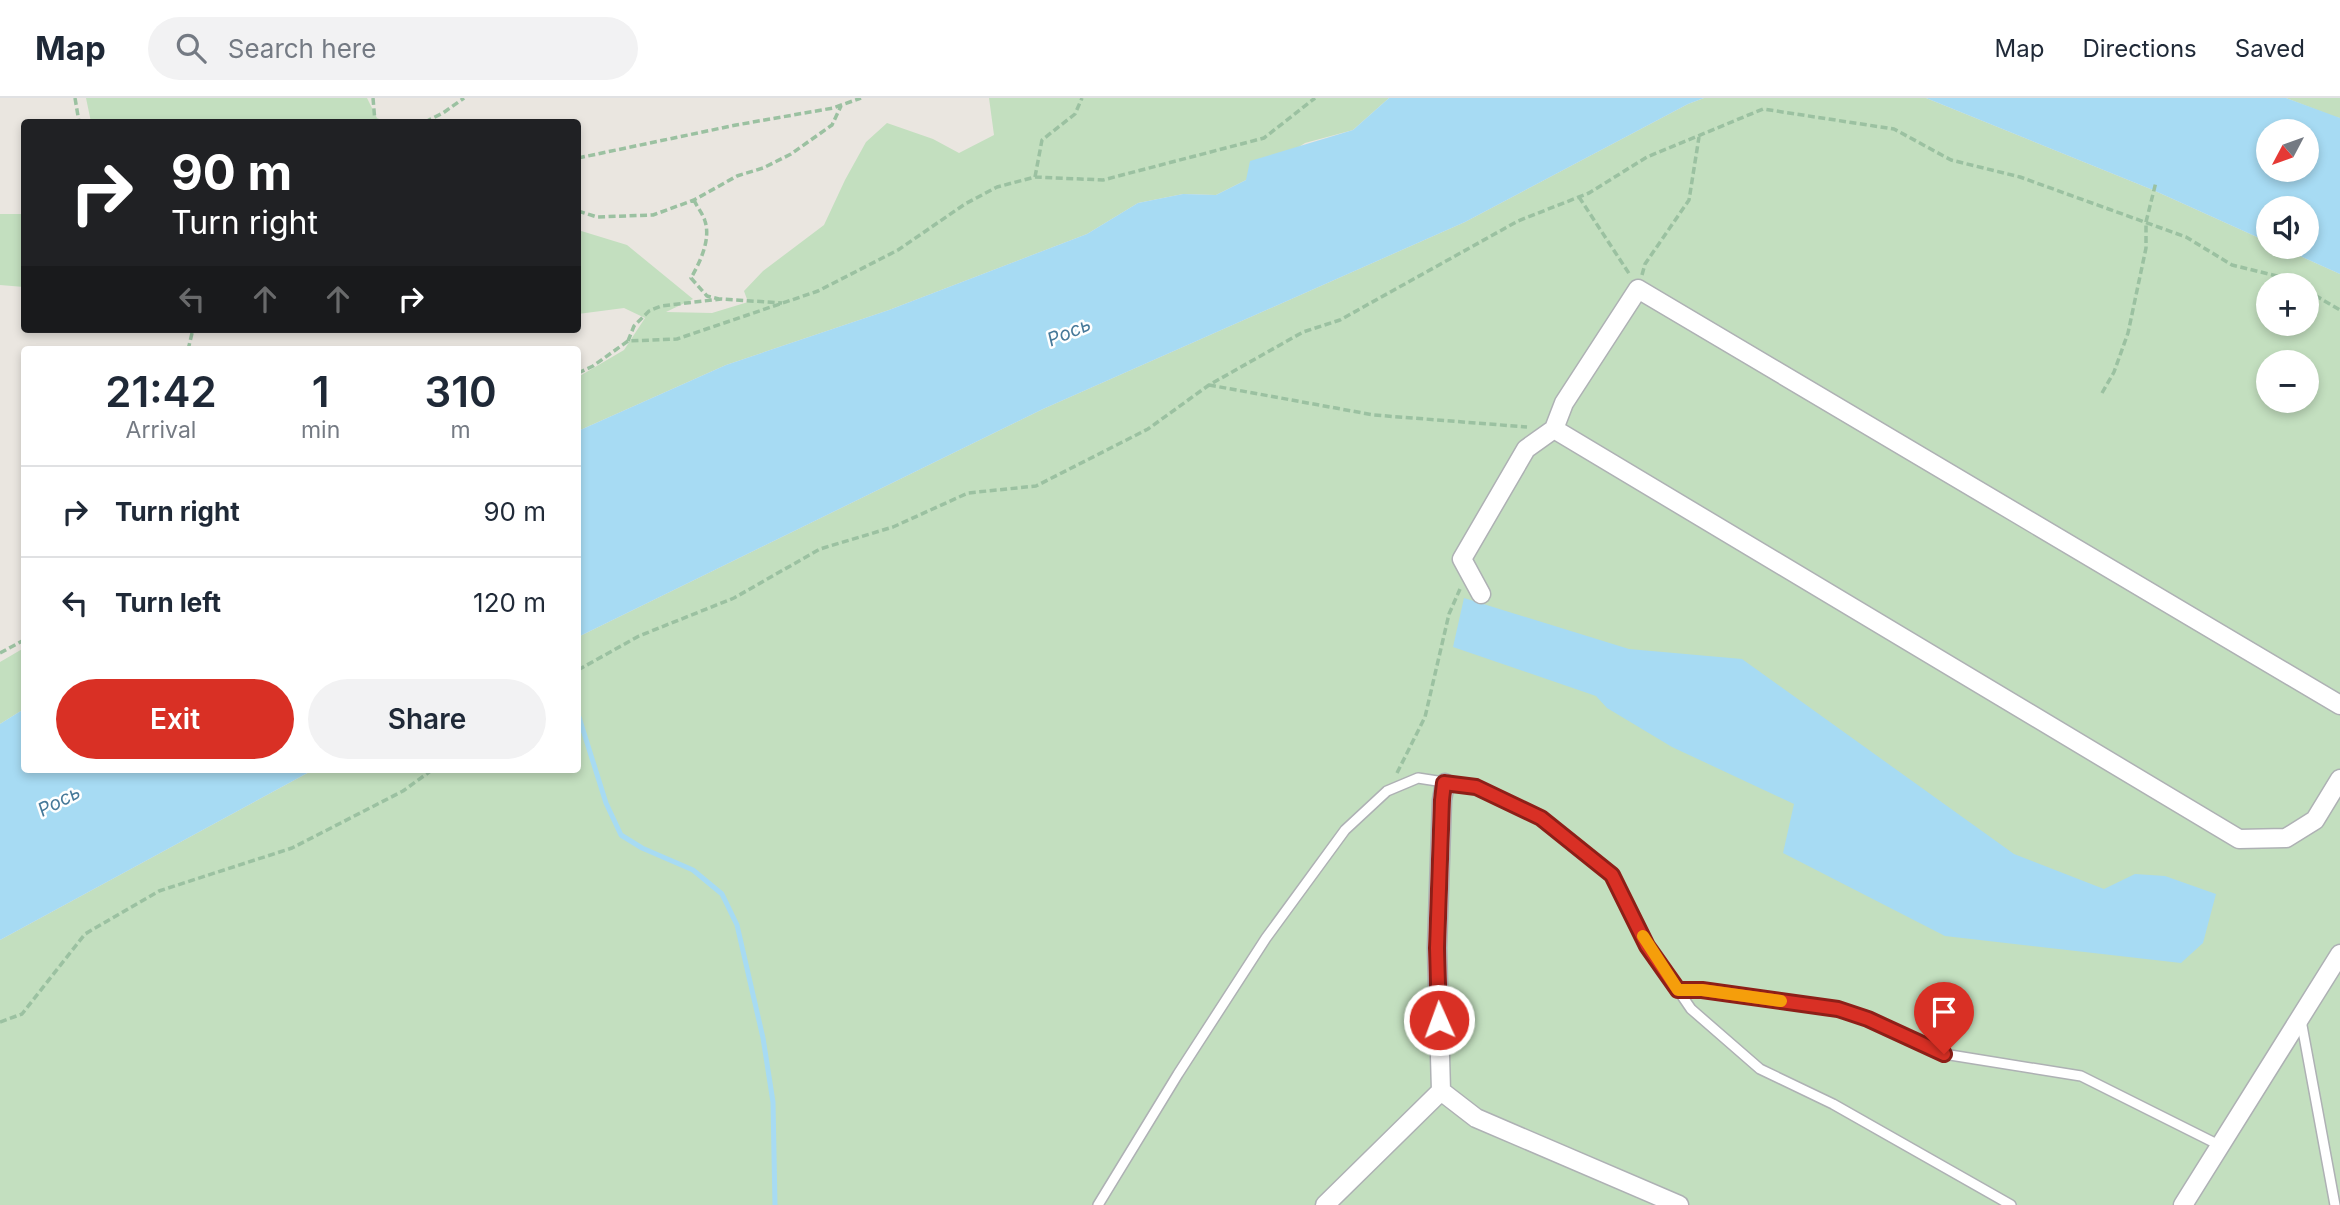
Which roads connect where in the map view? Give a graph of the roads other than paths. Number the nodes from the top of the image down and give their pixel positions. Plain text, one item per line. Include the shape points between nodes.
1 (1554, 429) junction
2 (1481, 594) dead end
3 (2340, 705) edge
4 (2340, 779) edge
5 (1444, 783) junction
6 (2340, 954) edge
7 (1678, 990) junction
8 (2301, 1018) junction
9 (1441, 1091) junction
10 (2219, 1145) junction
11 (1098, 1205) edge
12 (1325, 1205) edge
13 (1679, 1205) edge
14 (2011, 1205) edge
15 (2183, 1205) edge
16 (2335, 1205) edge

1 - 2 street via 1526,449 1462,559
1 - 3 street via 1564,403 1638,289
1 - 4 street via 2239,839 2286,838 2315,820
5 - 7 lane via 1476,787 1541,818 1612,875 1647,946
5 - 9 street via 1437,948
5 - 11 lane via 1418,778 1387,791 1345,830 1266,939
6 - 8 street
7 - 10 lane via 1838,1009 1944,1054 2081,1076
7 - 14 lane via 1691,1009 1760,1069 1833,1104
8 - 10 street
8 - 16 lane
9 - 12 street
9 - 13 street via 1476,1118
10 - 15 street

